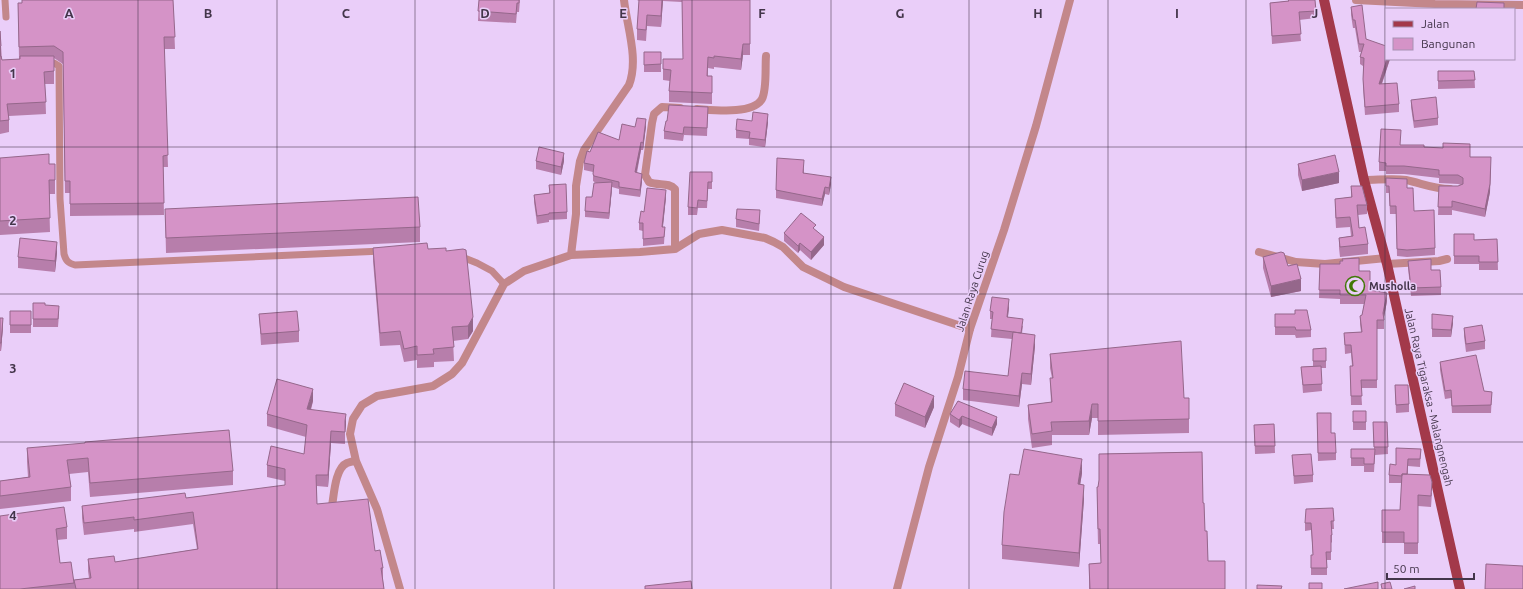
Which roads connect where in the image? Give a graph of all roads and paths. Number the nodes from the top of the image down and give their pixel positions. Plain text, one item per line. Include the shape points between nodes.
1 (4, 0) edge
2 (624, 0) edge
3 (1070, 0) edge
4 (1324, 0) edge
5 (1356, 0) edge
6 (1523, 5) edge
7 (6, 17) dead end
8 (766, 56) dead end
9 (40, 64) edge
10 (1364, 180) junction
11 (1458, 189) edge
12 (675, 249) junction
13 (389, 250) edge
14 (1259, 252) dead end
15 (449, 253) edge
16 (571, 255) junction
17 (1447, 259) dead end
18 (1386, 261) junction
19 (504, 284) junction
20 (970, 329) junction
21 (356, 461) junction
22 (332, 506) edge
23 (400, 589) edge
24 (897, 589) edge
25 (1460, 589) edge

1 - 7 lane
2 - 16 street via 633,61 632,76 582,155 576,186 576,214
3 - 20 street, Jalan Raya Curug via 1034,134
4 - 10 main road, Jalan Raya Tigaraksa - Malangnengah
5 - 6 street
8 - 12 street via 764,94 754,107 719,110 662,107 654,114 645,175 649,182 668,185 675,189
9 - 13 lane via 59,66 60,199 64,254 70,264
10 - 11 street via 1404,180 1440,189
10 - 18 main road, Jalan Raya Tigaraksa - Malangnengah
12 - 16 street
12 - 20 street via 699,234 722,230 765,238 783,247 803,267 844,287
14 - 18 street via 1296,262 1325,264
15 - 19 lane via 492,271
16 - 19 street via 524,271
17 - 18 street
18 - 25 main road, Jalan Raya Tigaraksa - Malangnengah
19 - 21 street via 462,363 452,374 433,386 377,396 362,405 353,419 350,434
20 - 24 street, Jalan Raya Curug via 958,377 929,467
21 - 22 street via 346,463 341,468
21 - 23 street via 377,509

